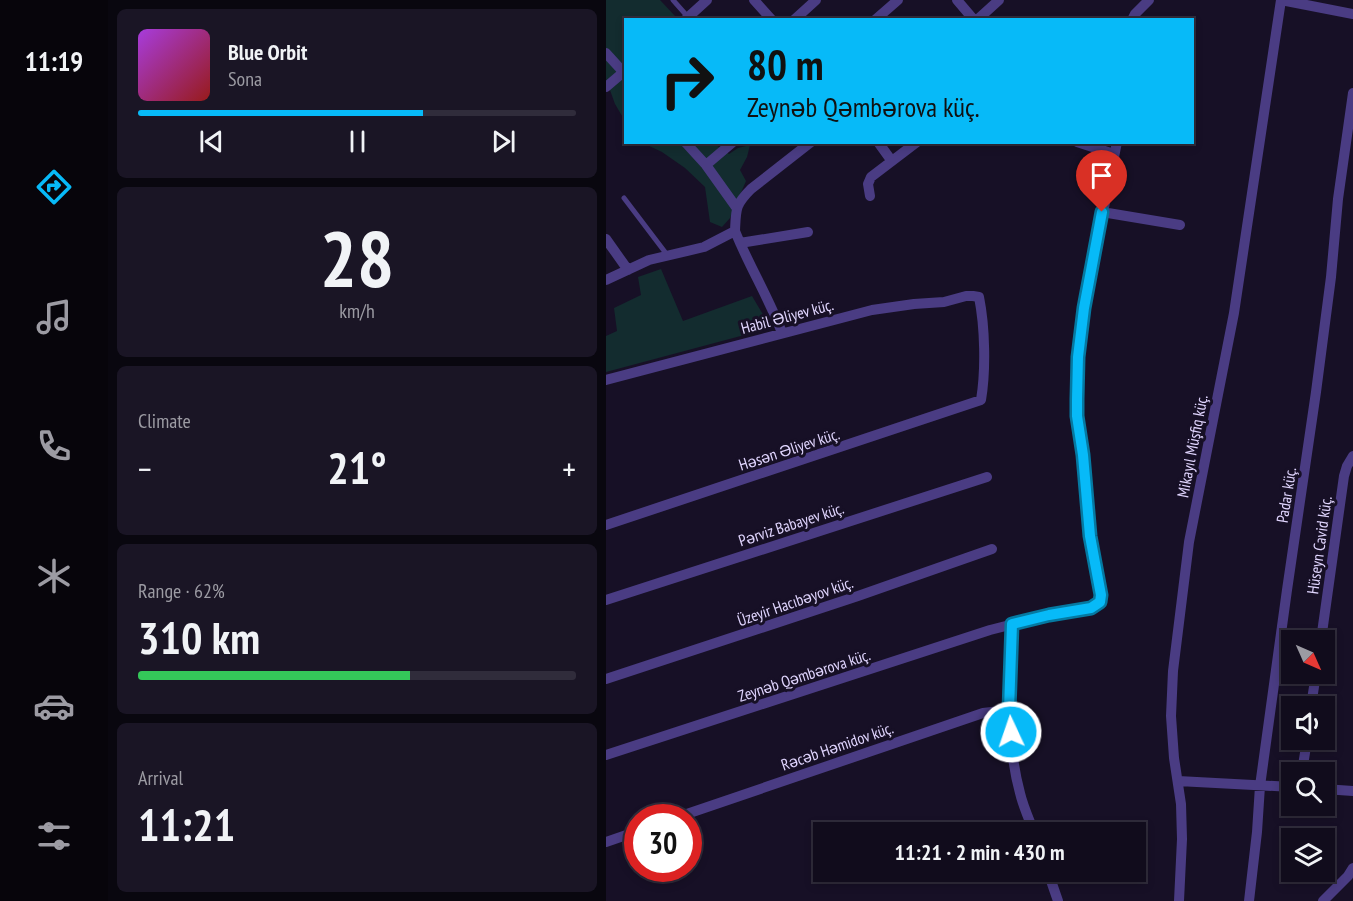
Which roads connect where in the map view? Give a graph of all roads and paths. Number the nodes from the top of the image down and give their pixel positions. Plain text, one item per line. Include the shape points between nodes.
1 (673, 0) edge
2 (707, 0) edge
3 (754, 0) edge
4 (816, 0) edge
5 (898, 0) edge
6 (957, 0) edge
7 (999, 0) edge
8 (1149, 0) edge
9 (1281, 0) edge
10 (1353, 14) edge
11 (686, 18) edge
12 (770, 18) edge
13 (796, 18) edge
14 (877, 18) edge
15 (969, 18) edge
16 (1133, 18) edge
17 (606, 53) edge
18 (624, 71) edge
19 (624, 73) edge
20 (606, 87) edge
21 (1353, 93) edge
22 (688, 144) edge
23 (730, 144) edge
24 (808, 144) edge
25 (879, 144) edge
26 (914, 144) edge
27 (1083, 144) edge
28 (1116, 144) edge
29 (1114, 154) junction
30 (891, 160) junction
31 (706, 165) junction
32 (870, 196) dead end
33 (624, 198) dead end
34 (736, 207) junction
35 (1102, 212) junction
36 (1180, 225) dead end
37 (735, 231) junction
38 (808, 232) dead end
39 (606, 239) edge
40 (740, 243) junction
41 (668, 256) junction
42 (628, 270) junction
43 (606, 280) edge
44 (782, 333) junction
45 (606, 380) edge
46 (981, 400) joint
47 (1353, 456) edge
48 (987, 477) dead end
49 (606, 525) edge
50 (992, 549) dead end
51 (606, 600) edge
52 (1012, 624) junction
53 (1322, 630) edge
54 (606, 679) edge
55 (1009, 710) junction
56 (606, 755) edge
57 (1178, 781) junction
58 (1260, 786) junction
59 (1281, 787) edge
60 (1335, 790) edge
61 (1353, 791) edge
62 (702, 809) edge
63 (1030, 822) edge
64 (624, 836) edge
65 (606, 842) edge
66 (1353, 868) edge
67 (1051, 882) edge
68 (1058, 901) edge
69 (1179, 901) edge
70 (1249, 901) edge
71 (1323, 901) edge

1 - 11 lane
2 - 11 street
3 - 12 street
4 - 13 street
5 - 14 street
6 - 15 street
7 - 15 street
8 - 16 street
9 - 10 street
9 - 57 street, Mikayıl Müşfiq küç. via 1234,313 1189,542 1172,682 1171,716
17 - 18 street
19 - 20 street
21 - 58 street, Padar küç. via 1316,392
22 - 31 street
23 - 31 street
24 - 34 street via 751,189
25 - 30 street
26 - 30 street
27 - 29 street
28 - 29 street, Zeynəb Qəmbərova küç.
29 - 35 street, Zeynəb Qəmbərova küç.
30 - 32 street via 871,177
31 - 34 street
33 - 41 lane
34 - 37 street
35 - 36 street
35 - 52 street, Zeynəb Qəmbərova küç. via 1084,308 1077,399 1100,602 1091,608
37 - 40 street
37 - 41 street via 704,247
38 - 40 street
39 - 42 street
40 - 44 street
41 - 42 street
42 - 43 street
44 - 45 street, Habil Əliyev küç.
44 - 46 street, Habil Əliyev küç. via 872,310 979,297 983,317
46 - 49 street, Həsən Əliyev küç.
47 - 53 street, Hüseyn Cavid küç. via 1344,476
48 - 51 street, Pərviz Babayev küç.
50 - 54 street, Üzeyir Hacıbəyov küç.
52 - 55 street
52 - 56 street, Zeynəb Qəmbərova küç.
55 - 62 street, Rəcəb Həmidov küç. via 983,713
55 - 63 street via 1012,753
57 - 58 street
57 - 69 street, Mikayıl Müşfiq küç. via 1182,839
58 - 59 street
58 - 70 street, Padar küç.
60 - 61 street
64 - 65 street
66 - 71 street
67 - 68 street

